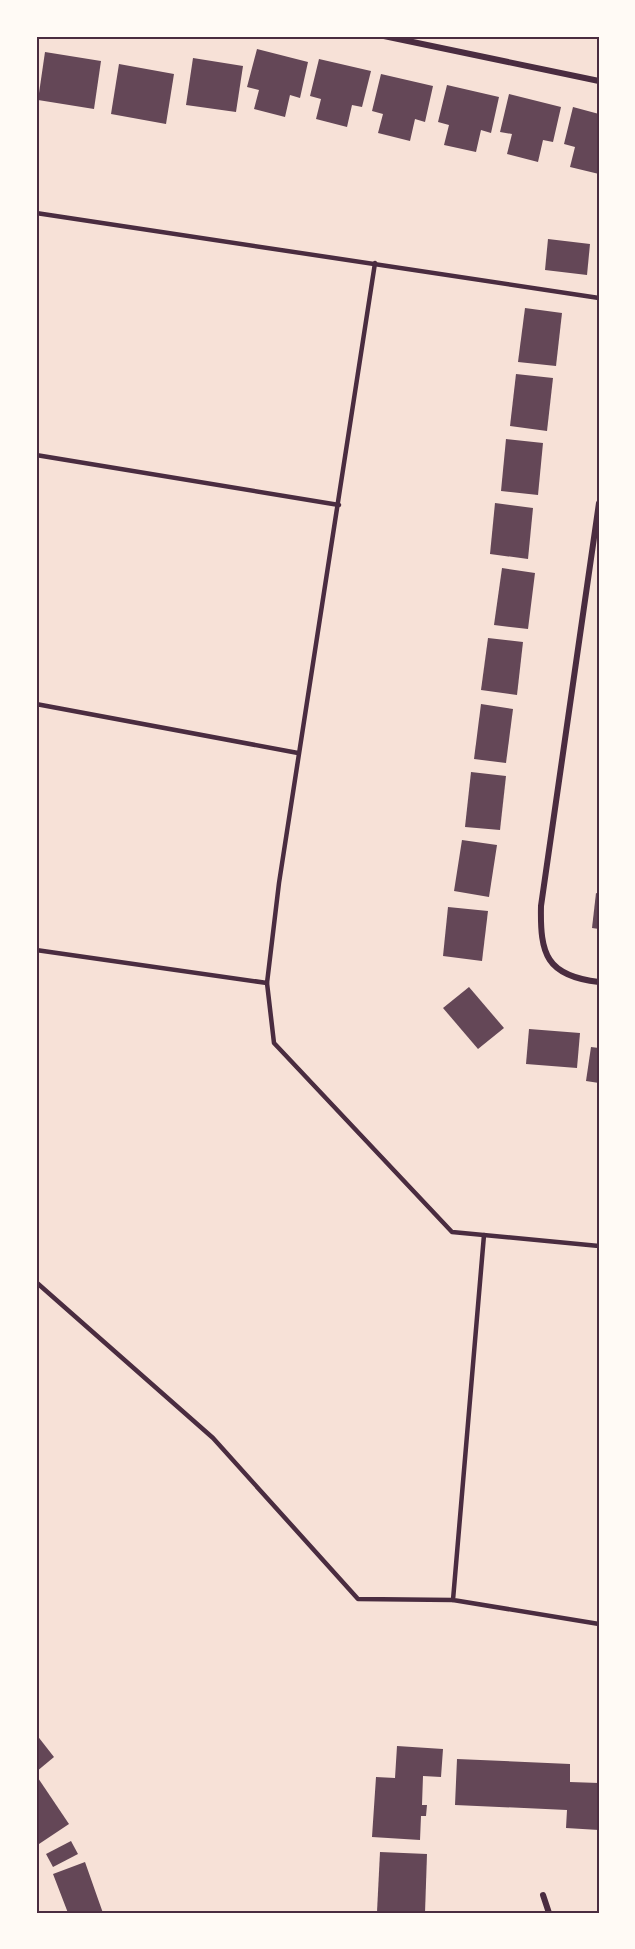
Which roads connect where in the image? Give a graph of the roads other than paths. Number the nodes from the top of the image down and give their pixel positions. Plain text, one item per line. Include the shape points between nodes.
1 (384, 36) edge
2 (599, 81) edge
3 (36, 213) edge
4 (375, 263) junction
5 (599, 298) edge
6 (36, 455) edge
7 (599, 503) edge
8 (339, 505) junction
9 (36, 704) edge
10 (298, 753) junction
11 (36, 950) edge
12 (599, 982) edge
13 (267, 983) junction
14 (484, 1235) junction
15 (599, 1246) edge
16 (36, 1282) edge
17 (453, 1600) junction
18 (599, 1624) edge
19 (543, 1895) dead end
20 (549, 1913) edge

1 - 2 street
3 - 4 lane
4 - 5 lane
4 - 8 lane
6 - 8 lane
7 - 12 street via 541,906 541,940 546,956 560,970
8 - 10 lane
9 - 10 lane
10 - 13 lane
11 - 13 lane
13 - 14 lane via 274,1043 452,1232
14 - 15 lane
14 - 17 lane
16 - 17 lane via 213,1438 358,1599
17 - 18 lane
19 - 20 street

